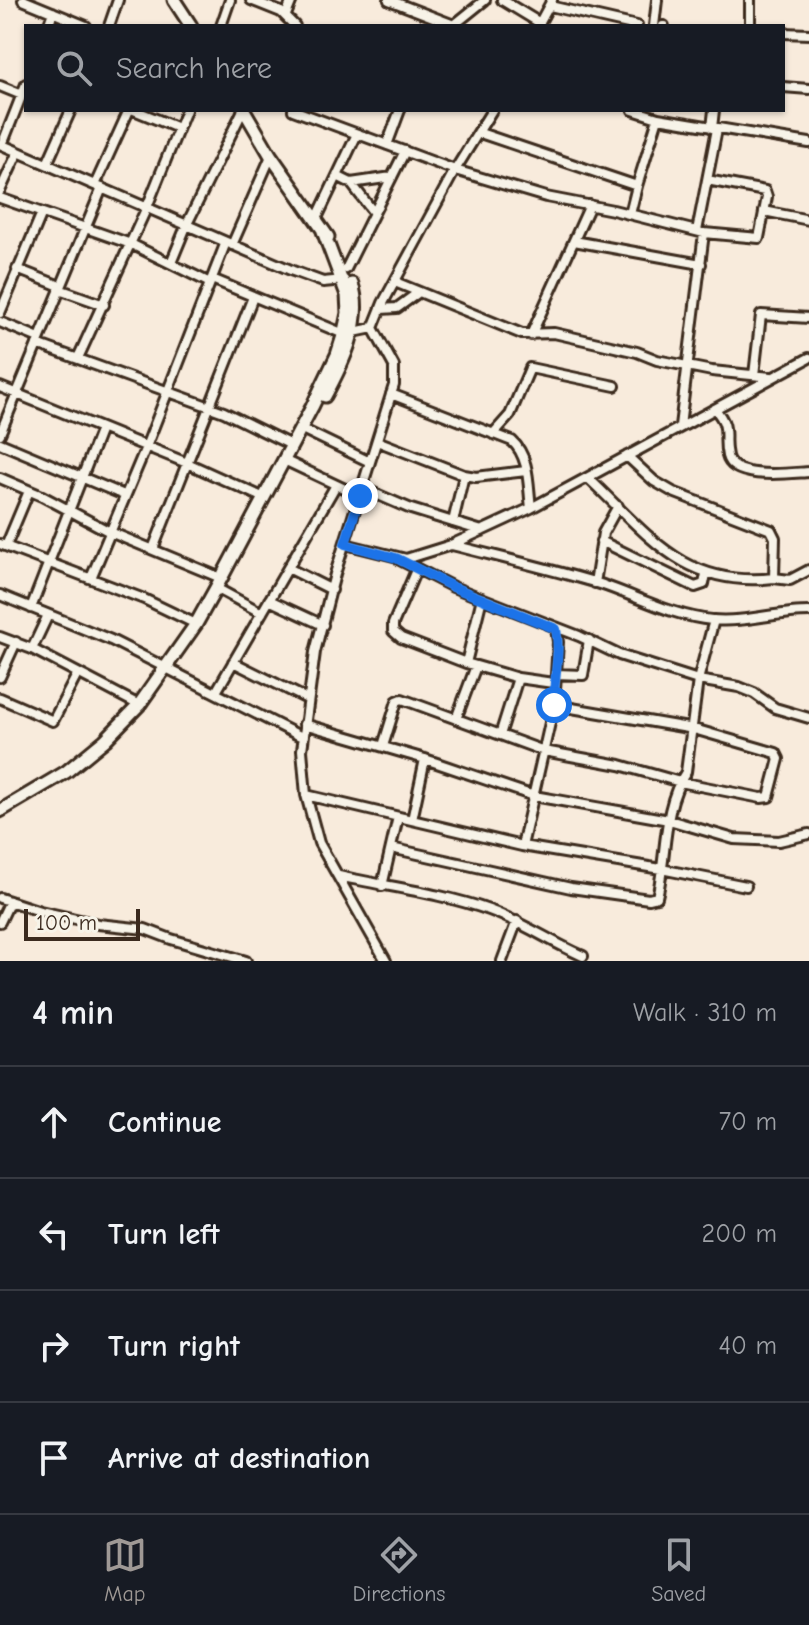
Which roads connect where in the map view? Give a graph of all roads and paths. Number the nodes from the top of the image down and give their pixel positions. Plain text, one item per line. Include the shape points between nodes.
1 (23, 0) edge
2 (52, 0) edge
3 (118, 0) edge
4 (174, 0) edge
5 (230, 0) edge
6 (251, 0) edge
7 (292, 0) edge
8 (389, 0) edge
9 (485, 0) edge
10 (502, 0) edge
11 (657, 0) edge
12 (750, 0) edge
13 (551, 3) edge
14 (44, 7) edge
15 (286, 15) junction
16 (82, 24) edge
17 (110, 24) edge
18 (190, 24) edge
19 (222, 24) edge
20 (293, 24) edge
21 (451, 24) edge
22 (455, 24) edge
23 (538, 24) edge
24 (540, 24) edge
25 (630, 24) edge
26 (654, 24) edge
27 (750, 24) edge
28 (785, 33) edge
29 (809, 34) edge
30 (0, 86) edge
31 (785, 87) edge
32 (809, 89) edge
33 (24, 90) edge
34 (22, 95) junction
35 (70, 112) edge
36 (131, 112) edge
37 (137, 112) edge
38 (185, 112) edge
39 (243, 112) edge
40 (245, 112) edge
41 (308, 112) edge
42 (399, 112) edge
43 (491, 112) edge
44 (714, 112) edge
45 (653, 114) edge
46 (178, 128) junction
47 (714, 128) junction
48 (480, 133) junction
49 (357, 134) junction
50 (809, 143) edge
51 (1, 144) edge
52 (387, 145) junction
53 (405, 151) junction
54 (18, 152) junction
55 (271, 156) junction
56 (47, 164) junction
57 (455, 170) junction
58 (337, 176) junction
59 (392, 177) junction
60 (707, 180) junction
61 (351, 183) junction
62 (98, 186) junction
63 (637, 186) junction
64 (0, 191) edge
65 (0, 198) edge
66 (590, 205) junction
67 (147, 207) junction
68 (764, 211) junction
69 (374, 213) junction
70 (630, 214) junction
71 (41, 215) junction
72 (316, 220) junction
73 (809, 220) edge
74 (187, 224) junction
75 (84, 228) junction
76 (700, 232) junction
77 (574, 241) junction
78 (131, 244) junction
79 (229, 244) junction
80 (171, 263) junction
81 (701, 264) junction
82 (17, 269) junction
83 (0, 274) edge
84 (345, 275) junction
85 (12, 279) junction
86 (211, 281) junction
87 (395, 282) junction
88 (60, 288) junction
89 (419, 292) junction
90 (253, 297) junction
91 (104, 305) junction
92 (381, 309) junction
93 (0, 313) edge
94 (809, 318) edge
95 (0, 322) edge
96 (373, 328) junction
97 (348, 332) junction
98 (531, 335) junction
99 (38, 341) junction
100 (78, 358) junction
101 (809, 358) edge
102 (688, 366) junction
103 (754, 375) junction
104 (774, 377) junction
105 (615, 386) dead end
106 (0, 387) edge
107 (167, 392) junction
108 (17, 393) junction
109 (391, 394) junction
110 (209, 407) junction
111 (715, 409) junction
112 (680, 426) junction
113 (101, 429) junction
114 (306, 431) junction
115 (0, 434) edge
116 (493, 434) junction
117 (377, 441) junction
118 (0, 443) edge
119 (291, 445) junction
120 (146, 447) junction
121 (627, 456) junction
122 (288, 462) junction
123 (370, 462) junction
124 (187, 463) junction
125 (526, 471) junction
126 (809, 472) edge
127 (464, 475) junction
128 (84, 477) junction
129 (0, 478) edge
130 (588, 478) junction
131 (336, 485) junction
132 (29, 491) junction
133 (361, 492) junction
134 (124, 495) junction
135 (262, 497) junction
136 (618, 506) junction
137 (531, 508) junction
138 (69, 511) junction
139 (453, 522) junction
140 (482, 531) junction
141 (110, 532) junction
142 (245, 535) junction
143 (601, 541) junction
144 (345, 544) junction
145 (3, 545) edge
146 (451, 545) junction
147 (153, 549) junction
148 (396, 558) junction
149 (49, 562) junction
150 (288, 568) junction
151 (416, 570) junction
152 (809, 570) edge
153 (706, 574) junction
154 (91, 578) junction
155 (774, 578) junction
156 (218, 583) junction
157 (595, 583) junction
158 (332, 590) junction
159 (0, 595) edge
160 (482, 598) junction
161 (269, 600) junction
162 (31, 608) junction
163 (809, 612) edge
164 (262, 613) junction
165 (48, 615) junction
166 (714, 620) junction
167 (196, 624) junction
168 (323, 625) junction
169 (556, 629) junction
170 (0, 637) edge
171 (589, 640) junction
172 (16, 642) junction
173 (32, 649) junction
174 (233, 662) junction
175 (466, 663) junction
176 (476, 666) junction
177 (167, 667) junction
178 (78, 673) junction
179 (0, 677) edge
180 (518, 678) junction
181 (554, 678) junction
182 (698, 680) junction
183 (216, 692) junction
184 (0, 698) edge
185 (307, 699) junction
186 (139, 705) junction
187 (554, 705) junction
188 (809, 718) edge
189 (456, 719) junction
190 (304, 724) junction
191 (694, 729) junction
192 (500, 735) junction
193 (302, 737) junction
194 (383, 746) junction
195 (544, 751) junction
196 (425, 759) junction
197 (680, 782) junction
198 (306, 795) junction
199 (534, 796) junction
200 (0, 811) edge
201 (398, 817) junction
202 (412, 820) junction
203 (669, 820) junction
204 (809, 834) edge
205 (522, 846) junction
206 (391, 848) junction
207 (661, 869) junction
208 (339, 876) junction
209 (382, 886) junction
210 (746, 886) dead end
211 (0, 898) edge
212 (10, 901) junction
213 (517, 921) junction
214 (0, 922) edge
215 (583, 956) dead end
216 (246, 961) edge
217 (386, 961) edge
218 (502, 961) edge

1 - 14 street
2 - 14 street
3 - 17 street
4 - 18 main road
5 - 19 street
6 - 15 street
7 - 15 street
8 - 21 street
9 - 22 street
10 - 23 street
11 - 26 street
12 - 27 street
13 - 24 street
13 - 25 street
14 - 16 street
15 - 20 street
28 - 29 street
30 - 34 street
31 - 32 street
33 - 34 street
34 - 51 street
35 - 56 street
36 - 62 street
37 - 46 street
38 - 46 street
39 - 74 street
40 - 55 main road
41 - 49 street
42 - 52 street
43 - 48 street
44 - 47 street
45 - 47 street
45 - 63 street
46 - 67 street
47 - 50 street
47 - 60 street
48 - 57 street
48 - 63 street
49 - 52 street
49 - 58 street
51 - 54 street
52 - 53 street
53 - 57 street
53 - 59 street
54 - 56 street
54 - 64 street
55 - 72 main road
55 - 79 street
56 - 62 street
57 - 66 street
57 - 87 street
58 - 61 street
58 - 72 street
59 - 61 street
59 - 69 street
60 - 68 street via 765,191
60 - 76 street
61 - 69 street
62 - 67 street
62 - 75 street
63 - 70 street
65 - 71 street
66 - 70 street
66 - 77 street
67 - 74 street
67 - 78 street
68 - 73 street
68 - 76 street via 759,238
69 - 84 street
70 - 76 street
71 - 75 street
71 - 82 street
72 - 84 main road
74 - 79 street
74 - 80 street
75 - 78 street
75 - 88 street
76 - 81 street
77 - 81 street
77 - 98 street
78 - 80 street
78 - 91 street
79 - 84 street via 323,282
79 - 86 street
80 - 86 street
81 - 102 street
82 - 85 street
82 - 88 street
83 - 85 street
84 - 97 main road
85 - 93 street
86 - 90 street
86 - 107 street
87 - 89 street
87 - 92 street
88 - 91 street
88 - 99 street
89 - 92 street via 397,308
89 - 98 street
90 - 97 street
90 - 110 street
91 - 100 street
92 - 96 street
94 - 103 street via 761,315
95 - 99 street
96 - 97 street
96 - 109 street via 394,366
97 - 114 main road via 334,381
97 - 119 main road
98 - 102 street via 554,333
99 - 100 street
99 - 108 street
100 - 107 street
101 - 104 street
102 - 103 street
102 - 112 street
103 - 104 street
104 - 111 street
105 - 116 street via 530,368 510,415
106 - 108 street
107 - 110 street
107 - 120 street
108 - 113 street
108 - 115 street
109 - 116 street
109 - 117 street
110 - 119 street
110 - 124 street
111 - 112 street
111 - 126 street via 727,427 732,465 761,474
112 - 121 street
113 - 120 street
113 - 128 street
114 - 122 main road
114 - 123 street
116 - 125 street via 520,449
117 - 123 street
117 - 127 street
118 - 128 street
119 - 135 main road
120 - 124 street
120 - 134 street
121 - 130 street
121 - 155 street via 673,492 771,530
122 - 131 street
122 - 142 main road
123 - 133 street
124 - 135 street
124 - 147 street
125 - 127 street
125 - 137 street
127 - 139 street
128 - 134 street
128 - 138 street
129 - 132 street
130 - 136 street
130 - 137 street
131 - 133 street
131 - 150 street
132 - 138 street
132 - 145 street
133 - 139 street
133 - 144 street
134 - 141 street
135 - 142 main road
136 - 143 street
136 - 153 street via 671,554
137 - 140 street
138 - 141 street
138 - 149 street
139 - 140 street
140 - 146 street
141 - 147 street
141 - 154 street
142 - 156 main road
143 - 153 street via 695,587 704,584
143 - 157 street
144 - 148 street
144 - 158 street
145 - 149 street
146 - 148 street
146 - 157 street
147 - 156 street
148 - 151 street
149 - 154 street
149 - 162 street
150 - 158 street
150 - 161 street
151 - 160 street
151 - 175 street via 393,631
152 - 155 street via 790,580
153 - 155 street via 748,582
154 - 167 street
156 - 164 street
156 - 167 main road
157 - 166 street
158 - 168 street
159 - 162 street
160 - 169 street
160 - 175 street
161 - 164 street
161 - 168 street
162 - 165 street
163 - 166 street
164 - 174 street
165 - 173 street
165 - 177 street
166 - 182 street
167 - 177 main road
168 - 185 street
169 - 171 street
169 - 181 street
170 - 172 street
171 - 181 street via 583,675
171 - 182 street
172 - 173 street
172 - 179 street
173 - 178 street
174 - 183 street
174 - 185 street
175 - 176 street
176 - 180 street
176 - 189 street
177 - 183 street
177 - 186 main road
178 - 184 street via 53,721
178 - 186 street
180 - 181 street
180 - 192 street
181 - 187 street
182 - 188 street via 739,687 775,708
182 - 191 street
183 - 193 street
185 - 190 street
186 - 200 main road via 66,772
187 - 191 street
187 - 195 street
189 - 192 street
189 - 194 street via 398,699
190 - 193 street
190 - 194 street
191 - 197 street
191 - 197 street via 778,755 772,791 761,798
192 - 195 street
193 - 198 street
194 - 196 street
195 - 197 street
195 - 199 street
196 - 199 street
196 - 202 street
197 - 203 street
198 - 201 street
198 - 208 street via 319,843
199 - 203 street
199 - 205 street
201 - 202 street
201 - 206 street
202 - 205 street
203 - 204 street via 734,839 779,841
203 - 207 street
205 - 207 street
206 - 207 street via 571,888 649,899 657,897
206 - 209 street
207 - 210 street
208 - 209 street
208 - 217 street
209 - 213 street via 461,902
211 - 212 street
212 - 214 street
212 - 216 street via 98,924 145,929
213 - 215 street
213 - 218 street

